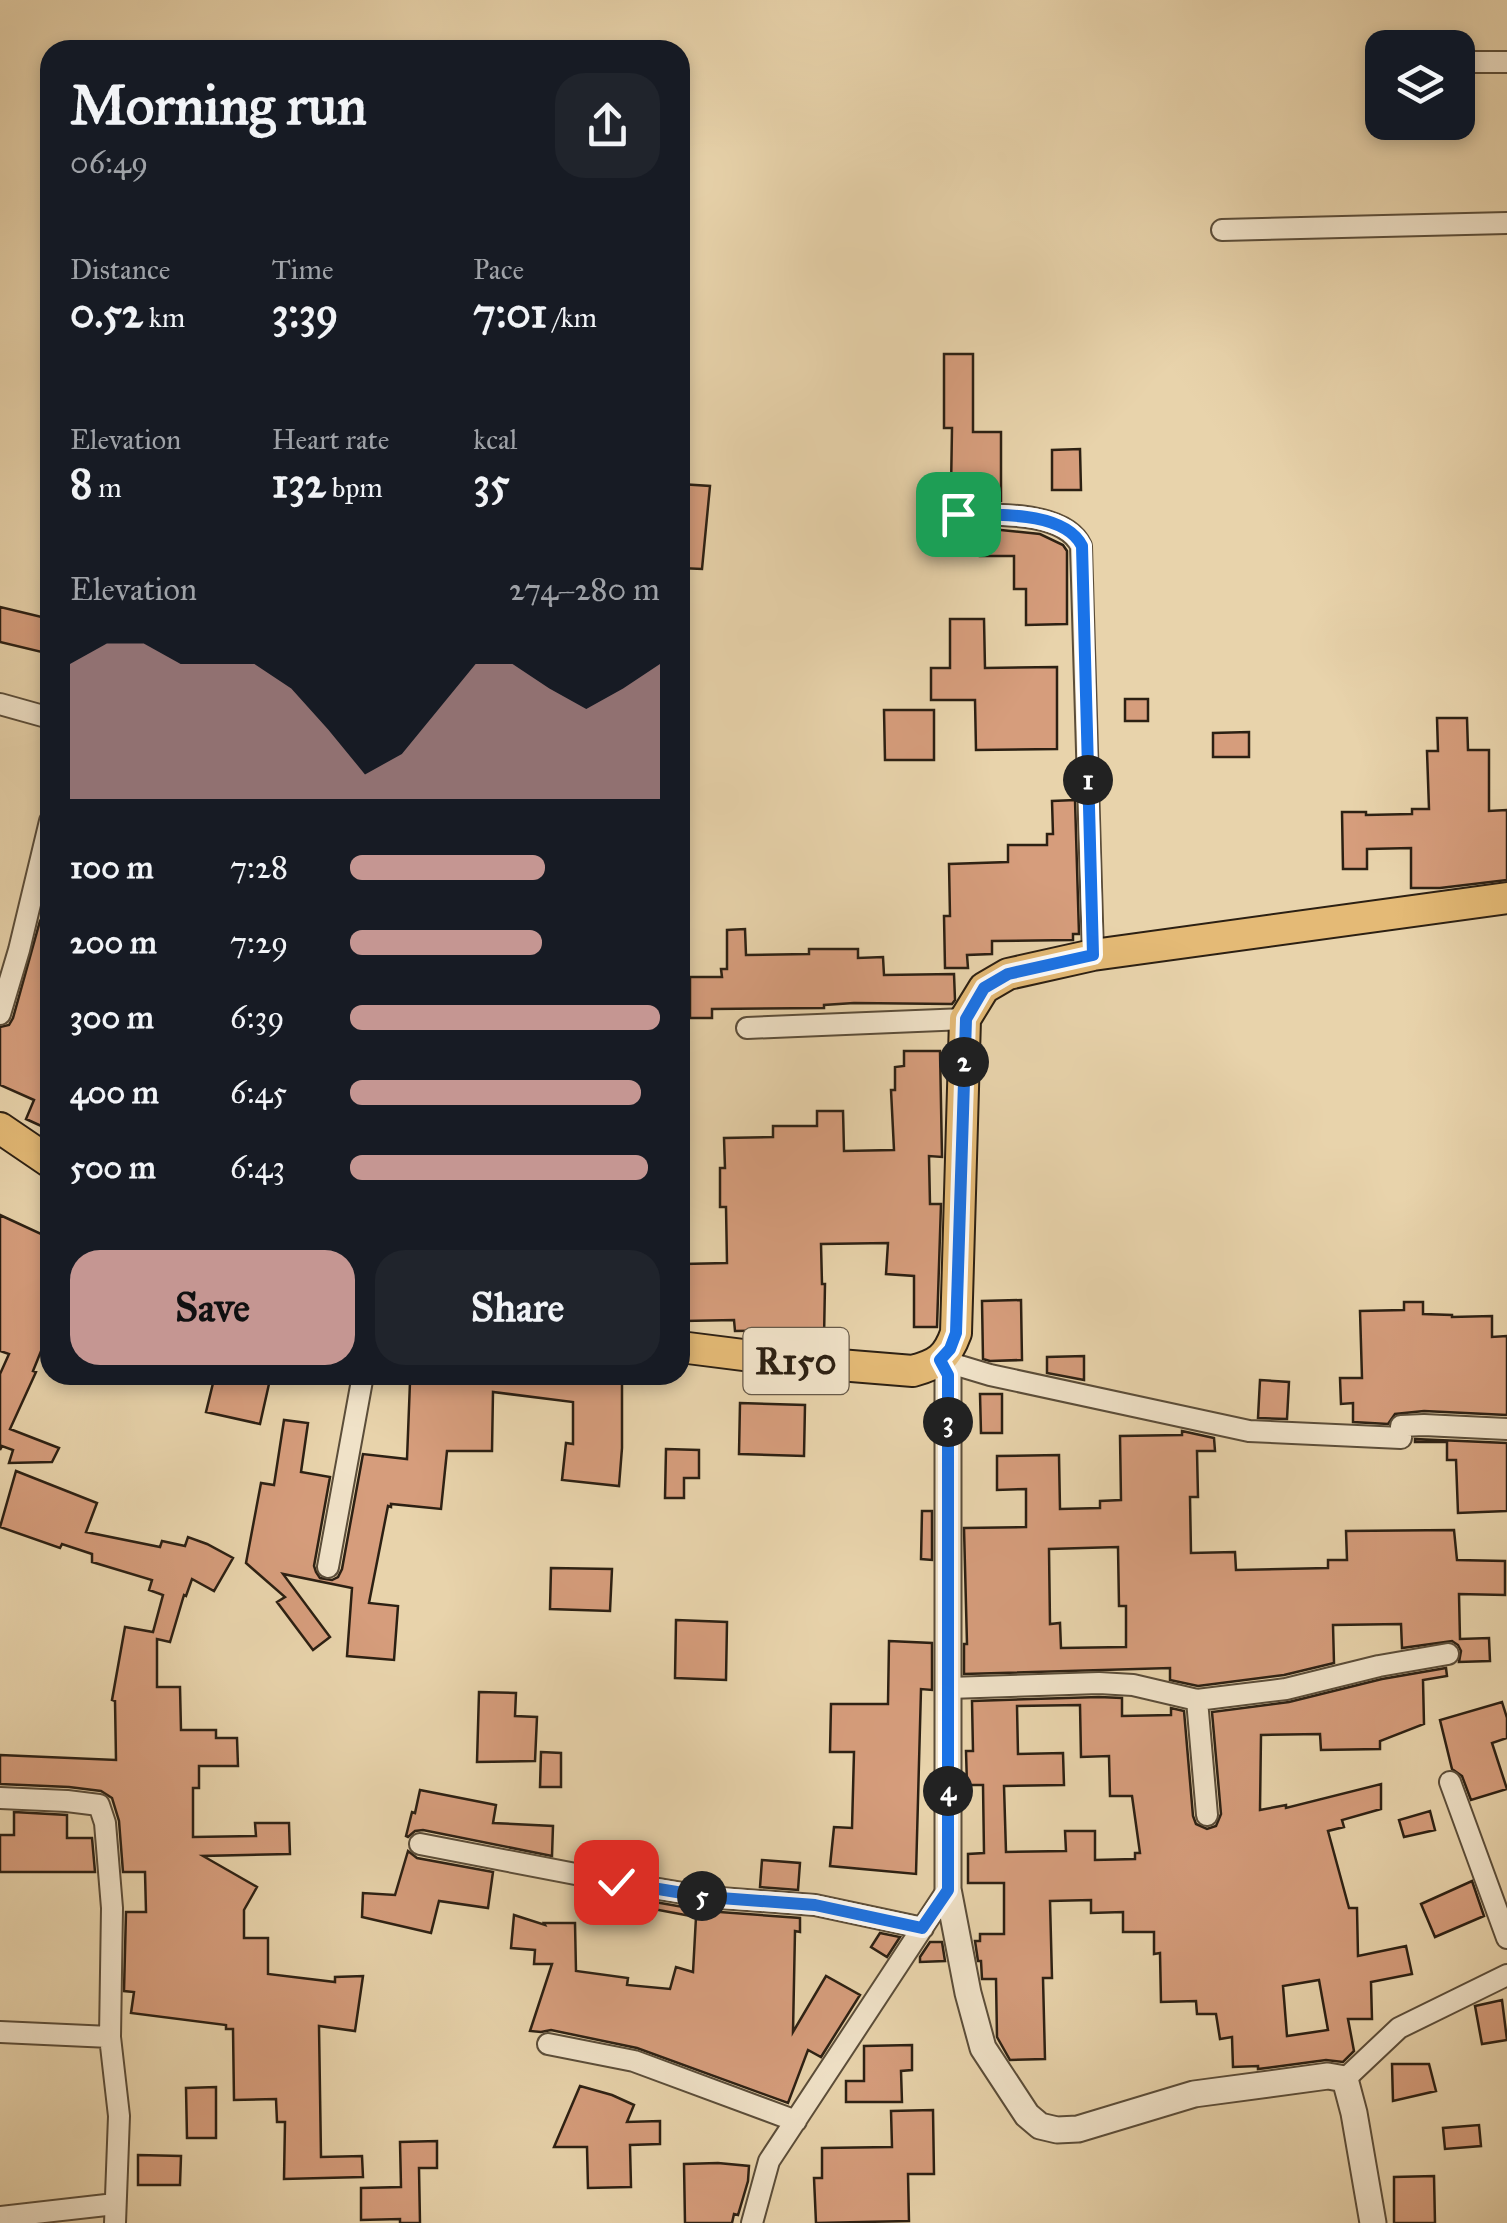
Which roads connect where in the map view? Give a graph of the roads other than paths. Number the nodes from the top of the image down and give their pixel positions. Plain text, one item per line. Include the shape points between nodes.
1 (1475, 62) edge
2 (1507, 62) edge
3 (1507, 223) edge
4 (1222, 230) dead end
5 (958, 514) dead end
6 (0, 704) edge
7 (40, 715) edge
8 (40, 862) edge
9 (1507, 898) edge
10 (1093, 955) junction
11 (0, 1014) edge
12 (966, 1019) junction
13 (747, 1028) dead end
14 (0, 1128) edge
15 (40, 1155) edge
16 (690, 1348) edge
17 (940, 1360) junction
18 (362, 1385) edge
19 (1507, 1429) edge
20 (328, 1567) dead end
21 (1448, 1654) dead end
22 (948, 1688) junction
23 (1197, 1700) junction
24 (1450, 1782) dead end
25 (0, 1798) edge
26 (1207, 1815) dead end
27 (420, 1844) dead end
28 (948, 1890) junction
29 (922, 1928) junction
30 (1507, 1938) edge
31 (1507, 1975) edge
32 (0, 2032) edge
33 (110, 2037) junction
34 (548, 2044) dead end
35 (1345, 2079) junction
36 (796, 2121) junction
37 (115, 2214) edge
38 (0, 2217) edge
39 (752, 2223) edge
40 (1373, 2223) edge

1 - 2 street
3 - 4 street
5 - 10 street via 1059,525 1082,546
6 - 7 street
8 - 11 street
9 - 10 main road
10 - 12 main road via 1008,974 984,988
12 - 13 street
12 - 17 main road via 956,1333
14 - 15 main road
16 - 17 main road, R150 via 912,1371
17 - 19 street via 1249,1431 1402,1438 1401,1426
17 - 22 street via 948,1375
18 - 20 street
21 - 23 street via 1286,1689
22 - 23 street via 1099,1683
22 - 28 street
23 - 26 street
24 - 30 street
25 - 33 street via 99,1806 112,1908
27 - 29 street via 616,1882 815,1905
28 - 29 street
28 - 35 street via 983,2048 1040,2126 1078,2129 1194,2094
29 - 36 street
31 - 35 street via 1398,2028
32 - 33 street
33 - 37 street via 119,2116
34 - 36 street via 634,2061
35 - 40 street
36 - 39 street via 769,2161
37 - 38 street

